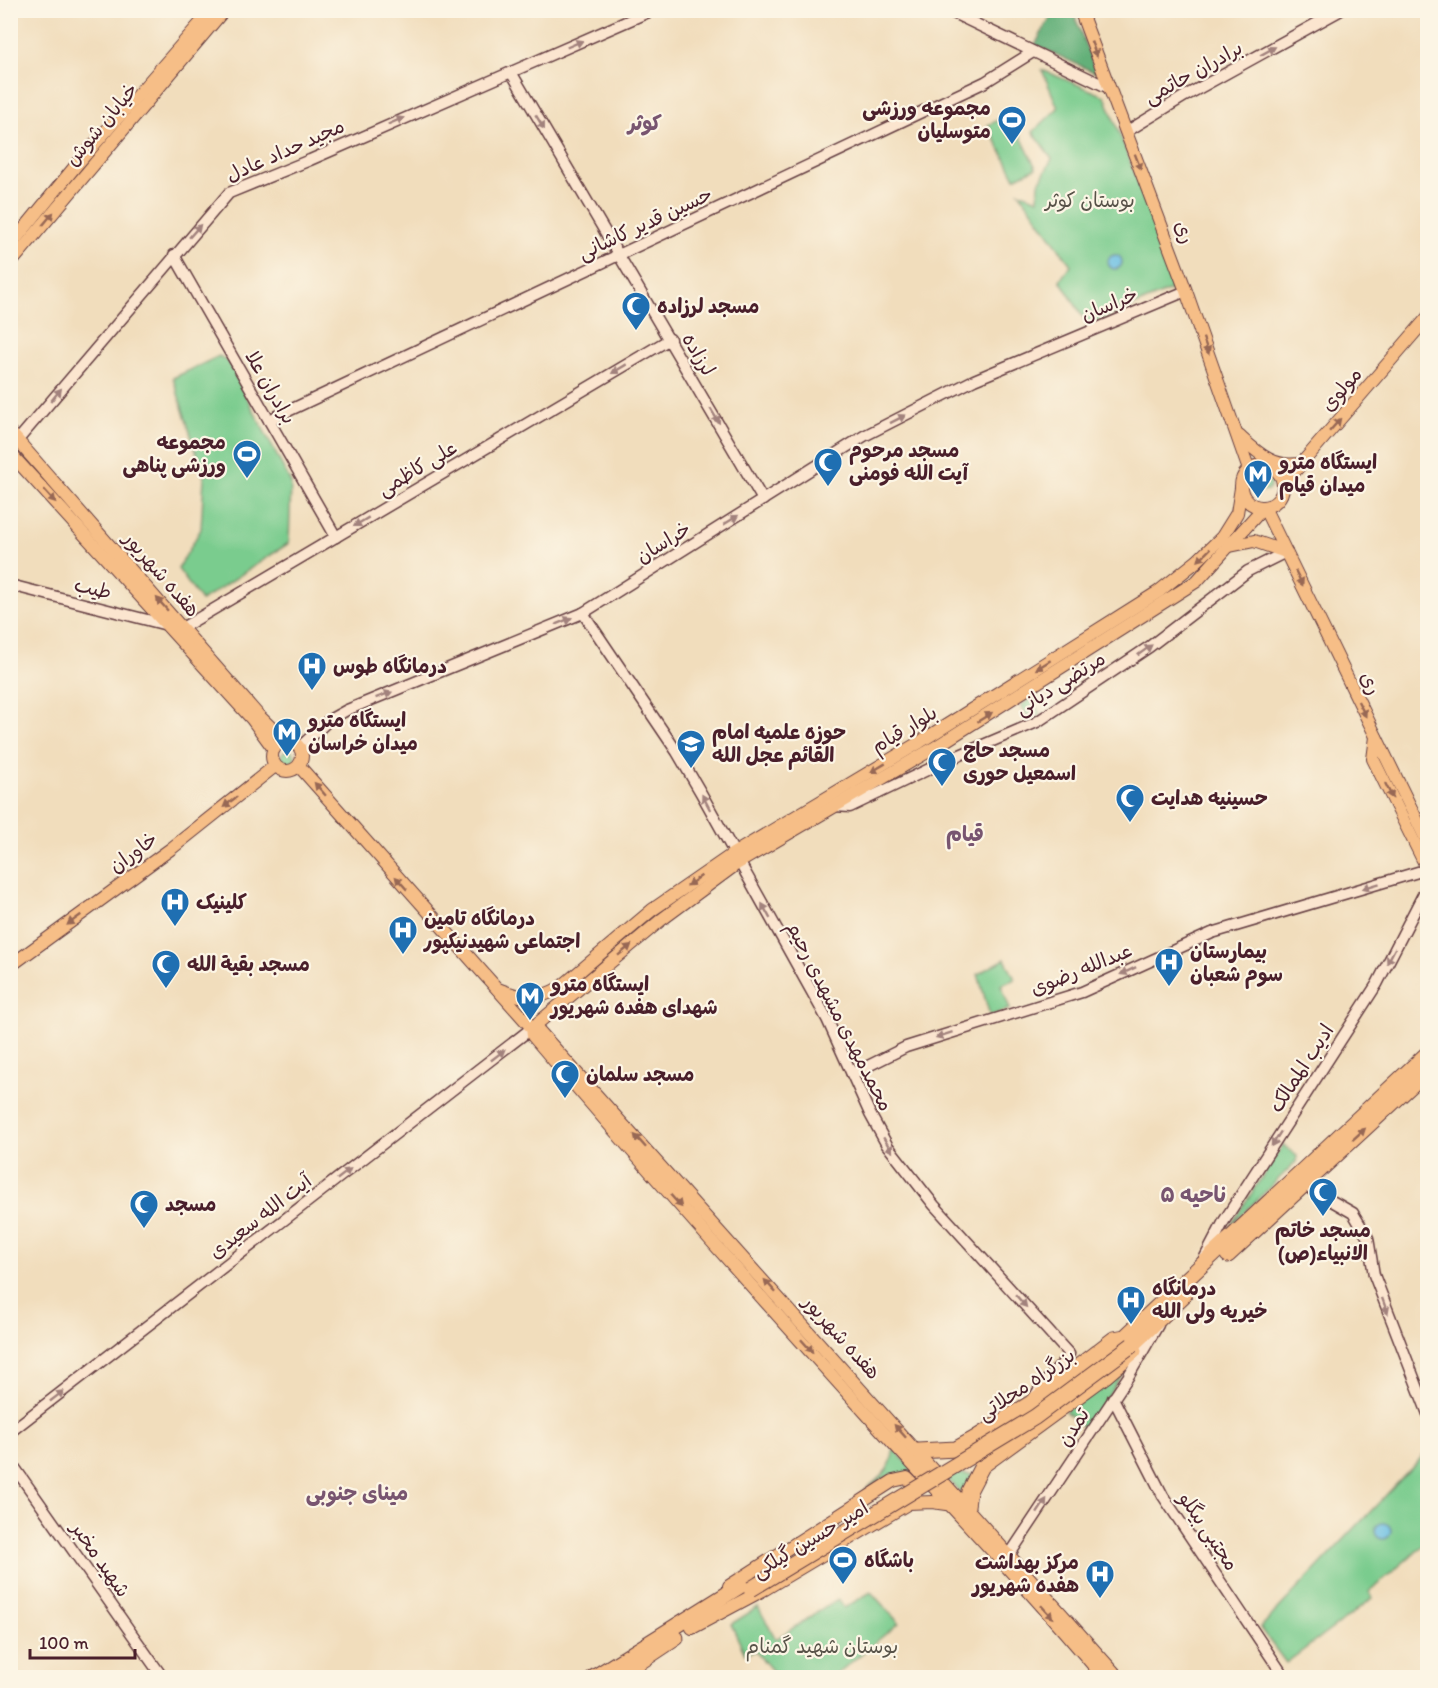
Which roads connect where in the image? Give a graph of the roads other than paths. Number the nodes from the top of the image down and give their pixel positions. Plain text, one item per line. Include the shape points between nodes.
1 (212, 10) edge
2 (224, 10) edge
3 (653, 10) edge
4 (947, 10) edge
5 (1080, 10) edge
6 (1341, 10) edge
7 (1033, 52) junction
8 (511, 72) junction
9 (1109, 88) junction
10 (1126, 132) junction
11 (10, 246) edge
12 (619, 254) junction
13 (174, 255) junction
14 (10, 264) edge
15 (1186, 291) junction
16 (1428, 317) edge
17 (670, 339) junction
18 (268, 420) junction
19 (1236, 433) junction
20 (14, 436) edge
21 (10, 453) edge
22 (1302, 463) junction
23 (1250, 470) junction
24 (1282, 485) junction
25 (1241, 488) junction
26 (763, 500) junction
27 (1264, 507) junction
28 (336, 537) junction
29 (1225, 542) junction
30 (1286, 552) junction
31 (10, 585) edge
32 (583, 613) junction
33 (167, 625) junction
34 (182, 627) junction
35 (1376, 736) junction
36 (285, 741) junction
37 (300, 747) junction
38 (274, 749) junction
39 (275, 766) junction
40 (299, 766) junction
41 (834, 806) junction
42 (1428, 843) edge
43 (736, 859) junction
44 (1427, 869) edge
45 (1428, 885) edge
46 (10, 966) edge
47 (496, 989) junction
48 (532, 1028) junction
49 (1428, 1053) edge
50 (1428, 1070) edge
51 (852, 1074) junction
52 (1390, 1096) junction
53 (1304, 1185) junction
54 (1201, 1267) junction
55 (1163, 1317) junction
56 (1128, 1341) junction
57 (1113, 1398) junction
58 (1031, 1403) junction
59 (1428, 1414) edge
60 (10, 1432) edge
61 (956, 1449) junction
62 (918, 1450) junction
63 (10, 1461) edge
64 (982, 1466) junction
65 (909, 1503) junction
66 (960, 1506) junction
67 (1010, 1554) junction
68 (692, 1622) junction
69 (163, 1677) edge
70 (593, 1677) edge
71 (616, 1677) edge
72 (1104, 1677) edge
73 (1119, 1677) edge
74 (1285, 1677) edge

1 - 11 main road, خیابان شوش
14 -> 2 main road, خیابان شوش
8 -> 3 street, مجید حداد عادل
4 - 7 street
5 -> 9 main road, ری
10 -> 6 street, برادران حاتمی
7 - 9 street
7 - 12 street, حسین قدیر کاشانی via 985,82
8 -> 12 street, لرزاده
13 -> 8 street, مجید حداد عادل via 229,192
9 - 10 main road, ری
10 -> 15 main road, ری
12 - 17 street, لرزاده
12 - 18 street, حسین قدیر کاشانی
13 - 18 street, برادران علا
20 -> 13 street, مجید حداد عادل
15 -> 19 main road, ری
26 -> 15 street, خراسان via 864,436 974,380
22 -> 16 main road, مولوی
17 -> 26 street, لرزاده
17 -> 28 street, علی کاظمی
18 - 28 street, برادران علا
19 - 22 main road via 1270,461 1284,466
19 - 23 main road, ری
34 -> 20 main road, هفده شهریور
21 -> 33 main road, هفده شهریور
22 - 24 main road, مولوی
23 - 24 main road via 1260,466 1272,468
23 - 25 main road
24 - 27 main road via 1280,497
25 - 27 main road via 1251,504
25 - 29 main road, بلوار قیام via 1237,513
32 -> 26 street, خراسان
27 - 29 main road, بلوار قیام
27 - 30 main road, ری
28 - 34 street, علی کاظمی
29 - 30 main road via 1254,540
41 -> 29 main road, بلوار قیام via 1155,610 1197,581
29 -> 43 main road, بلوار قیام via 1148,598
30 -> 35 main road, ری
41 -> 30 street, مرتضی دیانی via 850,807 1037,722 1149,647 1248,571
31 - 33 street, طیب
37 -> 32 street, خراسان via 329,720 347,710
43 -> 32 street, محمدمهدی مشهدی رحیم via 677,752
33 - 38 main road, هفده شهریور
34 - 36 main road, هفده شهریور
35 - 42 main road, ری
35 -> 44 main road via 1373,759
36 - 37 main road
36 - 38 main road
37 - 40 main road via 303,756
38 - 39 main road
39 - 40 main road via 287,772
39 -> 46 main road, خاوران via 172,848
47 -> 40 main road, هفده شهریور
41 - 43 main road, بلوار قیام
43 -> 47 main road, بلوار قیام via 652,910 546,996 532,999
48 -> 43 main road, بلوار قیام
51 -> 43 street, محمدمهدی مشهدی رحیم via 827,1019
44 -> 51 street, عبدالله رضوی via 1212,933 1083,992 906,1047
45 -> 54 street, ادیب الممالک via 1377,984 1219,1228
47 - 48 main road, هفده شهریور
60 -> 48 street, آیت الله سعیدی
62 -> 48 main road, هفده شهریور via 585,1080
48 -> 66 main road, هفده شهریور via 533,1036 638,1159 882,1431
49 - 52 highway, بزرگراه محلاتی
50 - 52 highway, بزرگراه محلاتی
51 -> 58 street, محمدمهدی مشهدی رحیم via 899,1162 1069,1354 1042,1382
53 -> 52 highway, بزرگراه محلاتی
52 - 54 highway, بزرگراه محلاتی
53 - 55 highway, بزرگراه محلاتی
53 -> 59 street via 1353,1213 1368,1238 1374,1275
54 - 56 highway, بزرگراه محلاتی
55 - 56 highway, بزرگراه محلاتی
55 - 57 street, تمدن
55 - 64 highway via 1140,1345 1105,1376
56 - 58 highway via 1114,1339
56 - 68 highway, بزرگراه محلاتی via 1042,1403
67 -> 57 street, تمدن
57 - 74 street, مجتبی بیگلو via 1163,1496
58 - 61 highway
61 - 62 highway
61 - 64 highway via 950,1458 957,1468 969,1472
62 - 66 main road, هفده شهریور
63 - 69 street, شهید مخبر
64 - 66 highway
65 - 66 main road
65 - 68 main road, امیر حسین گیلکی via 735,1607
65 - 68 main road via 915,1491 913,1484 907,1478 893,1480 744,1574
66 - 67 main road, هفده شهریور
66 -> 72 main road, هفده شهریور
67 - 73 main road, هفده شهریور
68 - 70 highway, بزرگراه محلاتی
68 - 71 highway, بزرگراه محلاتی

